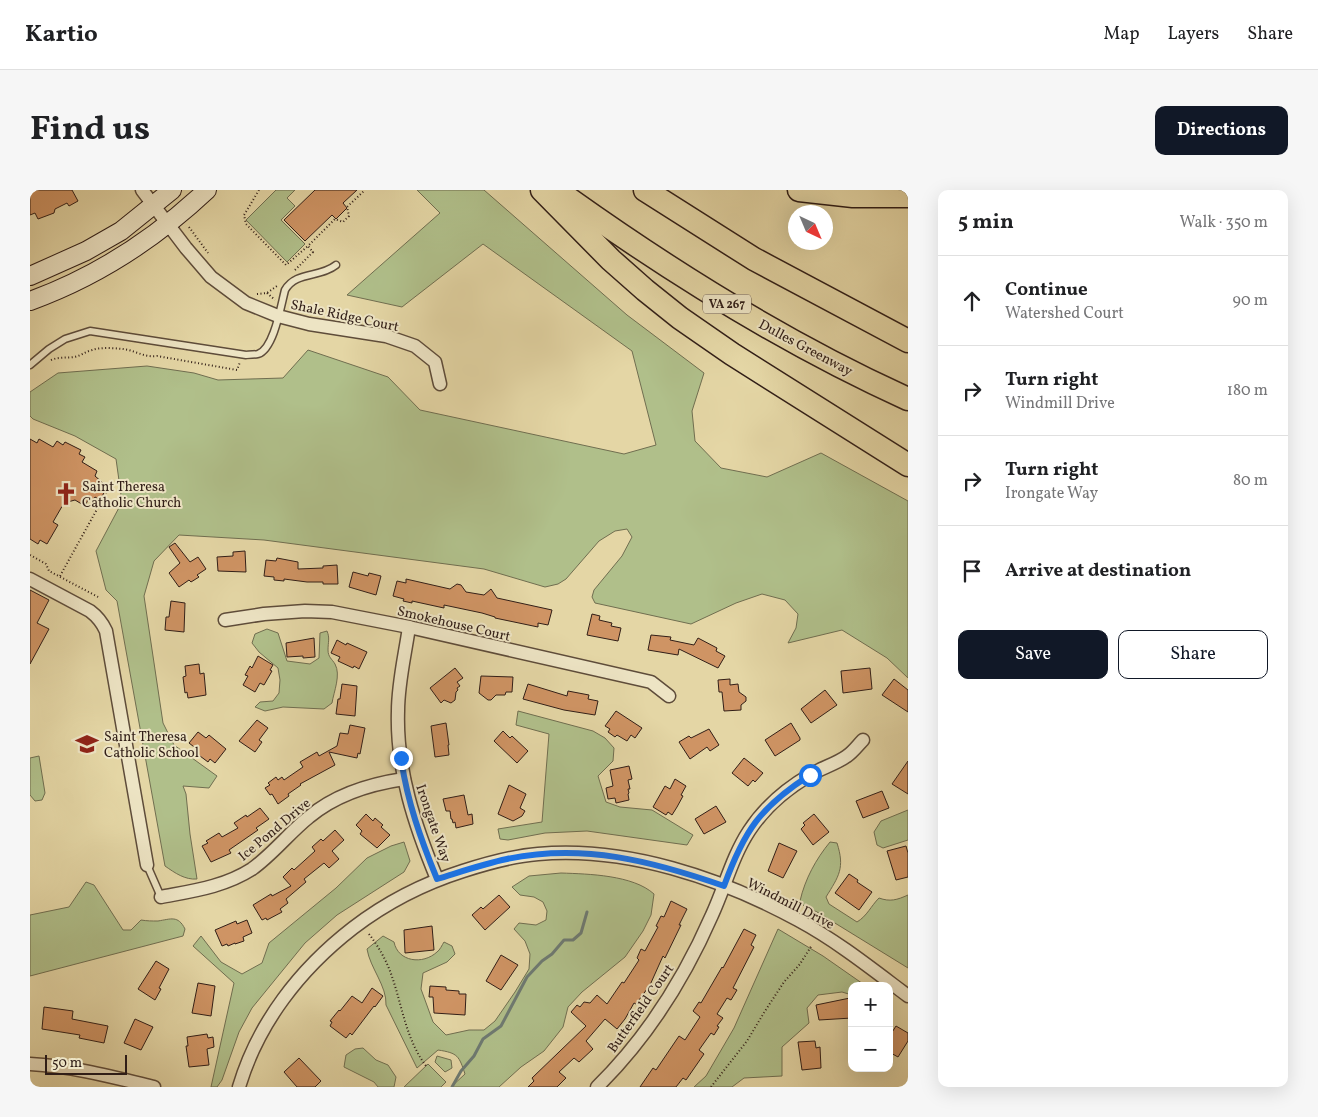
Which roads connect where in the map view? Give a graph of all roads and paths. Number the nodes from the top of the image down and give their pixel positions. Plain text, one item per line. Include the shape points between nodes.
1 (142, 190) edge
2 (172, 190) edge
3 (207, 190) edge
4 (259, 190) edge
5 (365, 190) edge
6 (542, 190) edge
7 (557, 190) edge
8 (645, 190) edge
9 (799, 190) edge
10 (908, 196) edge
11 (154, 206) junction
12 (168, 224) junction
13 (189, 227) dead end
14 (308, 246) junction
15 (208, 254) dead end
16 (336, 265) dead end
17 (294, 270) dead end
18 (30, 276) edge
19 (280, 282) dead end
20 (253, 293) dead end
21 (30, 301) edge
22 (278, 316) junction
23 (908, 341) edge
24 (246, 362) dead end
25 (46, 363) dead end
26 (30, 365) edge
27 (440, 384) dead end
28 (908, 398) edge
29 (908, 465) edge
30 (106, 493) dead end
31 (30, 555) edge
32 (60, 576) junction
33 (30, 579) edge
34 (100, 598) dead end
35 (225, 620) dead end
36 (409, 628) junction
37 (669, 696) dead end
38 (863, 740) dead end
39 (404, 779) junction
40 (147, 865) joint
41 (437, 879) junction
42 (724, 886) junction
43 (161, 897) joint
44 (369, 934) dead end
45 (812, 945) dead end
46 (908, 996) edge
47 (30, 1064) edge
48 (426, 1066) dead end
49 (154, 1087) edge
50 (238, 1087) edge
51 (597, 1087) edge
52 (711, 1087) edge

1 - 11 street, Shale Ridge Court
2 - 11 main road
3 - 12 main road
4 - 14 path via 244,215 246,224 286,265
5 - 14 path via 347,207 347,219 343,222 335,219
6 - 29 highway via 611,260 680,318
7 - 28 highway, Dulles Greenway / VA 267 via 618,234 724,302 825,358
8 - 23 highway via 754,259
9 - 10 highway via 853,196
11 - 12 street, Shale Ridge Court
11 - 18 main road via 86,251
12 - 21 main road via 101,268
12 - 22 street, Shale Ridge Court via 211,277 246,303
13 - 15 path
14 - 17 path via 313,252
16 - 22 lane via 330,270 298,277 289,283
19 - 20 path via 267,293
22 - 26 lane via 272,339 259,354 90,330 65,339
22 - 27 street, Shale Ridge Court via 386,336 415,346 435,362
24 - 25 path via 239,362 237,370 104,348
30 - 32 path
31 - 32 path
32 - 34 path
33 - 40 street via 90,611 103,623
35 - 36 street, Smokehouse Court via 264,614 332,612
36 - 37 street, Smokehouse Court via 651,682
36 - 39 street, Irongate Way via 398,711
38 - 42 street, Butterfield Court via 847,756 786,790 769,806 745,838
39 - 41 street, Irongate Way via 416,825
39 - 43 street, Ice Pond Drive via 356,790 316,811 266,858 241,875 215,886
40 - 43 lane
41 - 42 street, Windmill Drive via 508,858 570,853 634,859
41 - 50 street, Windmill Drive via 387,904 364,920 303,974 272,1015 254,1047
42 - 46 street, Windmill Drive via 805,924
42 - 51 street, Butterfield Court via 679,982 644,1033
44 - 48 path via 384,956 412,1042
45 - 52 path via 784,982 748,1041
47 - 49 street via 91,1072

